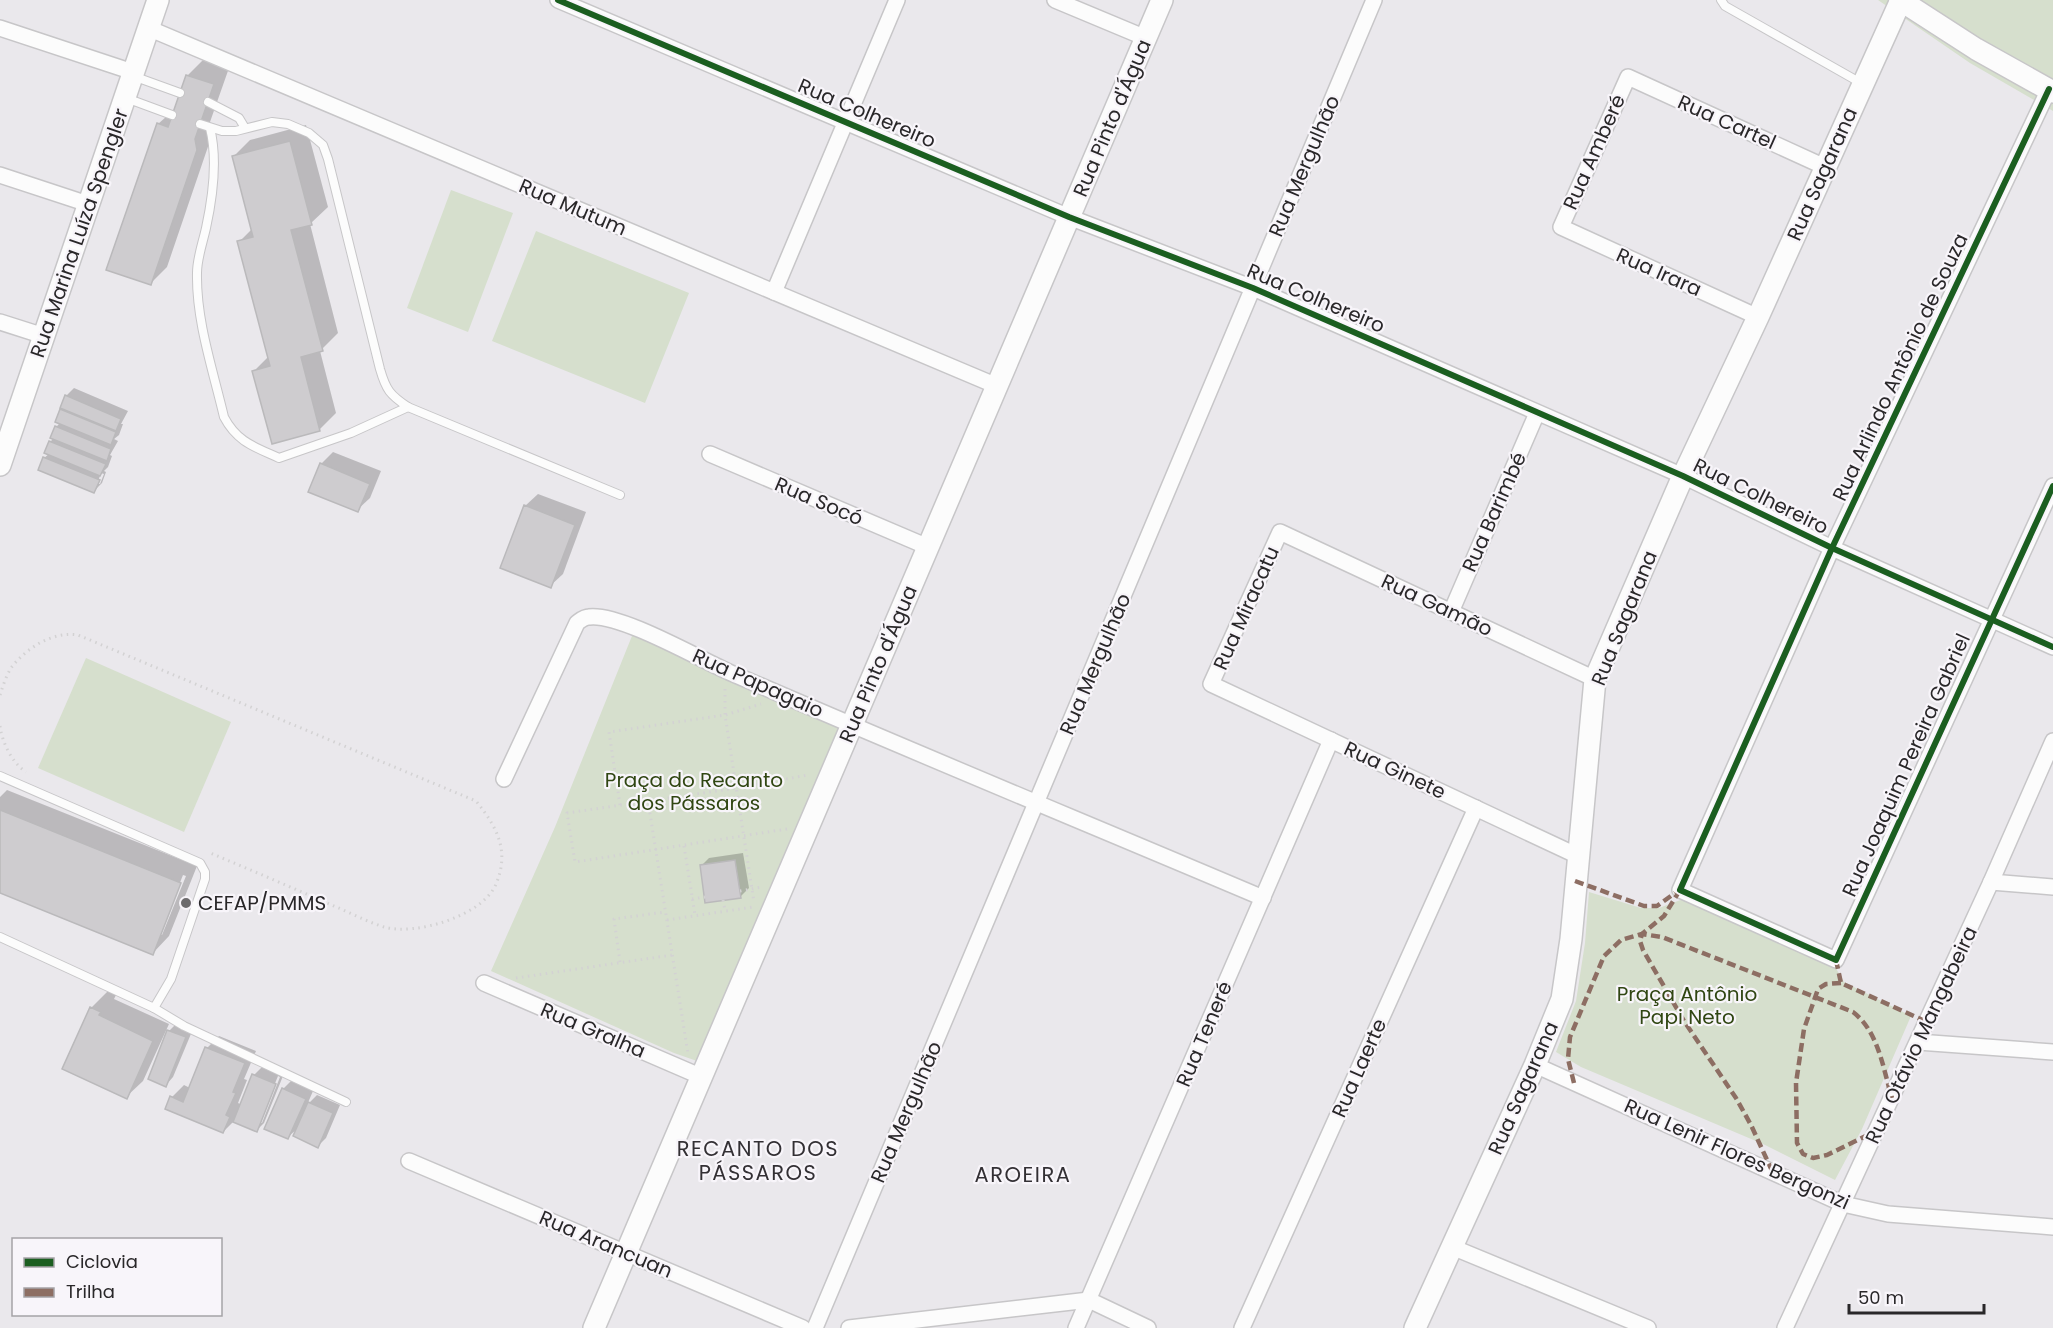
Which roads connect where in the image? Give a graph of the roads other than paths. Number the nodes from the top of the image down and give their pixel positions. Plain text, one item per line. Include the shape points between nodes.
1 (158, 0) edge
2 (558, 0) edge
3 (897, 0) edge
4 (1055, 0) edge
5 (1162, 0) edge
6 (1374, 0) edge
7 (1721, 0) edge
8 (1901, 0) edge
9 (0, 28) edge
10 (148, 28) junction
11 (1146, 38) junction
12 (133, 74) junction
13 (1628, 77) joint
14 (1863, 84) junction
15 (2051, 90) edge
16 (180, 93) dead end
17 (125, 98) junction
18 (208, 102) dead end
19 (172, 115) dead end
20 (845, 122) junction
21 (200, 124) dead end
22 (210, 128) junction
23 (246, 128) junction
24 (1825, 167) junction
25 (0, 175) edge
26 (88, 204) junction
27 (1070, 217) junction
28 (1561, 227) joint
29 (1253, 288) junction
30 (774, 291) junction
31 (1758, 317) junction
32 (0, 322) edge
33 (44, 336) junction
34 (997, 386) junction
35 (408, 407) junction
36 (1537, 413) junction
37 (710, 454) dead end
38 (0, 465) edge
39 (1683, 476) junction
40 (2053, 486) edge
41 (620, 495) dead end
42 (1280, 532) joint
43 (928, 547) junction
44 (1832, 548) junction
45 (1451, 612) junction
46 (1990, 620) junction
47 (2053, 647) edge
48 (1595, 679) junction
49 (1211, 684) joint
50 (852, 725) junction
51 (1331, 740) junction
52 (2053, 741) edge
53 (0, 776) edge
54 (504, 779) dead end
55 (1036, 802) junction
56 (1476, 808) junction
57 (1578, 856) junction
58 (1991, 882) junction
59 (2053, 887) edge
60 (1263, 898) junction
61 (0, 937) edge
62 (1836, 960) joint
63 (483, 982) road end
64 (154, 1008) junction
65 (1918, 1042) junction
66 (2053, 1052) edge
67 (1535, 1065) junction
68 (697, 1075) junction
69 (346, 1102) dead end
70 (409, 1161) dead end
71 (1843, 1204) junction
72 (2053, 1227) edge
73 (1452, 1247) junction
74 (626, 1253) junction
75 (1089, 1300) junction
76 (879, 1326) edge
77 (594, 1328) edge
78 (803, 1328) edge
79 (815, 1328) edge
80 (849, 1328) edge
81 (1076, 1328) edge
82 (1148, 1328) edge
83 (1242, 1328) edge
84 (1415, 1328) edge
85 (1648, 1328) edge
86 (1785, 1328) edge

1 - 10 street, Rua Marina Luíza Spengler
2 - 20 street, Rua Colhereiro
3 - 20 street
4 - 11 street
5 - 11 street, Rua Pinto d'Água
6 - 29 street, Rua Mergulhão
7 - 14 lane via 1725,6
8 - 14 street, Rua Sagarana
8 - 15 street via 1976,49
9 - 12 street
10 - 12 street, Rua Marina Luíza Spengler
10 - 30 street, Rua Mutum
11 - 27 street, Rua Pinto d'Água
12 - 16 lane
12 - 17 street, Rua Marina Luíza Spengler
13 - 24 street, Rua Cartel
13 - 28 street, Rua Amberé
14 - 24 street, Rua Sagarana
15 - 44 street, Rua Arlindo Antônio de Souza
17 - 19 lane
17 - 26 street, Rua Marina Luíza Spengler
18 - 23 lane via 239,118
20 - 27 street, Rua Colhereiro
20 - 30 street
21 - 22 lane
22 - 23 lane
22 - 35 lane via 215,147 214,167 197,269 197,301 224,417 231,430 247,443 279,458 351,433
23 - 35 lane via 272,122 288,124 323,144 384,384 391,396
24 - 31 street, Rua Sagarana
25 - 26 street
26 - 33 street, Rua Marina Luíza Spengler
27 - 29 street, Rua Colhereiro
27 - 34 street, Rua Pinto d'Água
28 - 31 street, Rua Irara
29 - 36 street, Rua Colhereiro
29 - 55 street, Rua Mergulhão
30 - 34 street, Rua Mutum
31 - 39 street, Rua Sagarana
32 - 33 street
33 - 38 street, Rua Marina Luíza Spengler
34 - 43 street, Rua Pinto d'Água
35 - 41 lane
36 - 39 street, Rua Colhereiro
36 - 45 street, Rua Barimbé
37 - 43 street, Rua Socó
39 - 44 street, Rua Colhereiro
39 - 48 street, Rua Sagarana
40 - 46 street, Rua Joaquim Pereira Gabriel
42 - 45 street, Rua Gamão
42 - 49 street, Rua Miracatu
43 - 50 street, Rua Pinto d'Água
44 - 46 street, Rua Colhereiro
44 - 62 street, Rua Arlindo Antônio de Souza via 1680,890
45 - 48 street, Rua Gamão
46 - 47 street, Rua Colhereiro
46 - 62 street, Rua Joaquim Pereira Gabriel
48 - 57 street, Rua Sagarana
49 - 51 street, Rua Ginete
50 - 54 street, Rua Papagaio via 631,626 586,617 577,623
50 - 55 street, Rua Papagaio
50 - 68 street, Rua Pinto d'Água
51 - 56 street, Rua Ginete
51 - 60 street, Rua Teneré
52 - 58 street, Rua Otávio Mangabeira
53 - 64 lane via 202,866 206,879 171,979
55 - 60 street, Rua Papagaio
55 - 79 street, Rua Mergulhão
56 - 57 street, Rua Ginete
56 - 83 street, Rua Laerte
57 - 67 street, Rua Sagarana via 1562,999
58 - 59 street
58 - 65 street, Rua Otávio Mangabeira
60 - 75 street, Rua Teneré
61 - 64 lane
63 - 68 street, Rua Gralha
64 - 69 lane
65 - 66 street
65 - 71 street, Rua Otávio Mangabeira
67 - 71 street, Rua Lenir Flores Bergonzi
67 - 73 street, Rua Sagarana
68 - 74 street, Rua Pinto d'Água
70 - 74 street, Rua Arancuan
71 - 72 street, Rua Lenir Flores Bergonzi via 1888,1214
71 - 86 street, Rua Otávio Mangabeira
73 - 84 street, Rua Sagarana
73 - 85 street
74 - 77 street, Rua Pinto d'Água
74 - 78 street, Rua Arancuan
75 - 76 street
75 - 81 street, Rua Teneré
75 - 82 street
76 - 80 street

